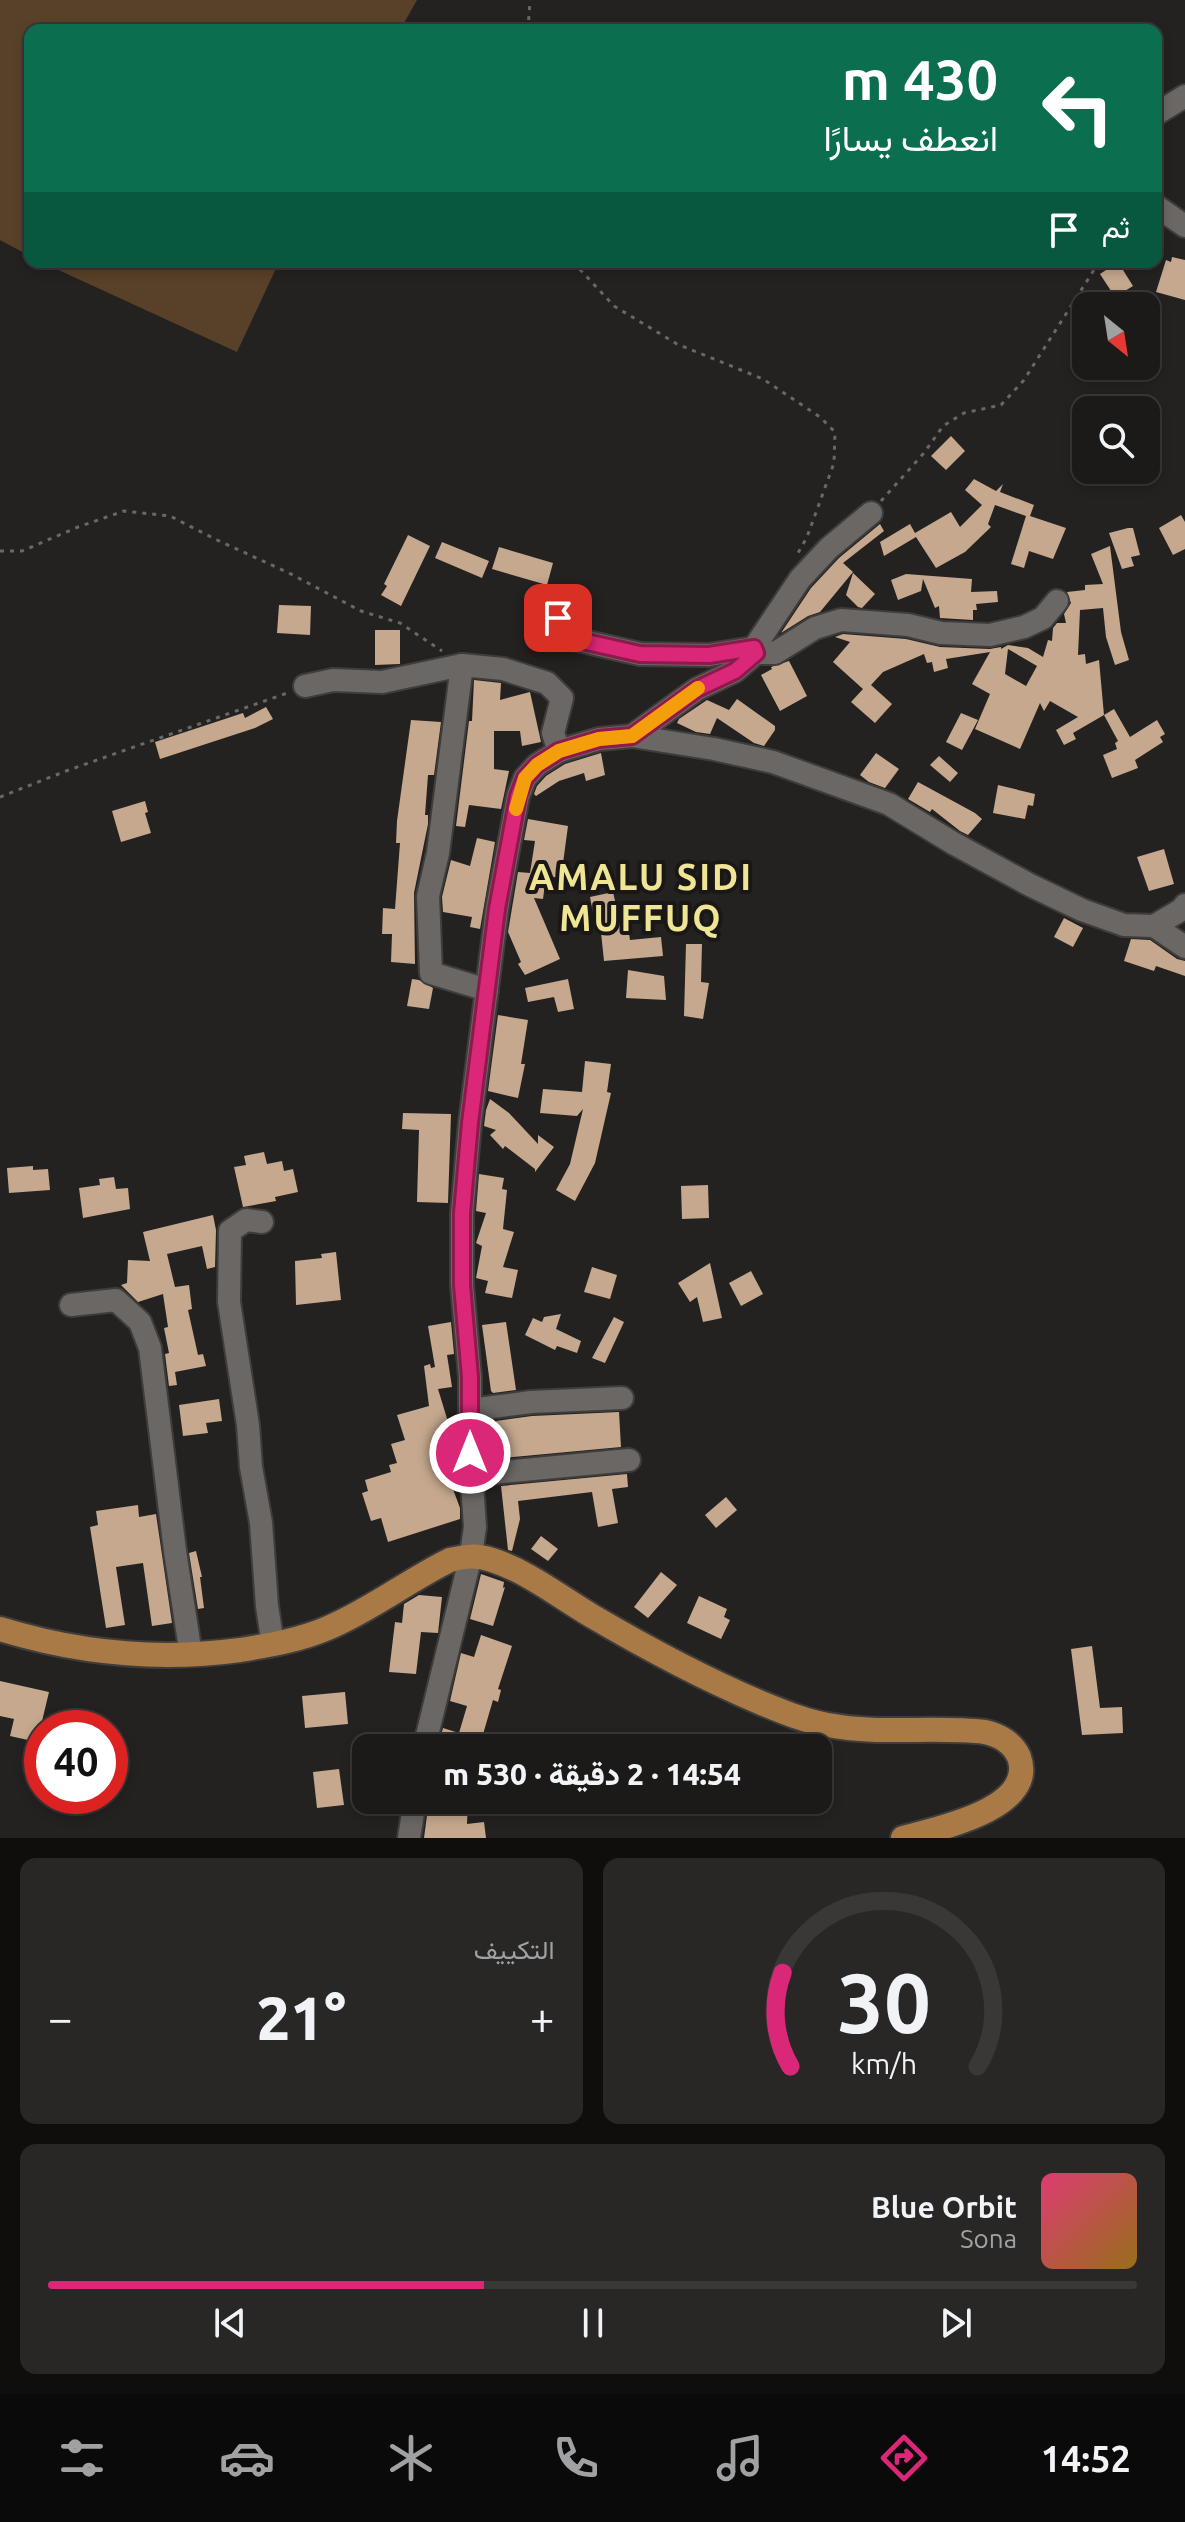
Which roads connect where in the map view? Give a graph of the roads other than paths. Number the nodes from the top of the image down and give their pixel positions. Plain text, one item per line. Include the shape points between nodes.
1 (1185, 96) edge
2 (1162, 110) edge
3 (1162, 210) edge
4 (1185, 226) edge
5 (871, 513) road end
6 (561, 599) dead end
7 (1057, 601) dead end
8 (755, 650) junction
9 (462, 665) junction
10 (305, 686) road end
11 (632, 736) junction
12 (559, 751) junction
13 (1185, 905) edge
14 (1154, 926) junction
15 (1185, 947) edge
16 (487, 990) junction
17 (262, 1222) dead end
18 (71, 1305) dead end
19 (622, 1398) dead end
20 (470, 1410) junction
21 (629, 1460) dead end
22 (471, 1475) junction
23 (471, 1555) junction
24 (0, 1629) edge
25 (273, 1645) junction
26 (191, 1655) junction
27 (427, 1734) edge
28 (413, 1814) edge
29 (409, 1838) edge
30 (903, 1838) edge

1 - 2 street
3 - 4 street
5 - 8 street via 800,579
6 - 8 street via 559,628 569,638 603,647 640,654
7 - 8 street via 1043,618 990,635 841,620 815,628 775,653
8 - 11 street via 735,671 697,689
9 - 10 street via 382,682 333,680
9 - 12 street via 503,669 547,683 562,698 553,733
9 - 16 street via 428,896 431,973
11 - 12 street
11 - 14 street via 773,762 843,786 889,804 1082,910 1124,925
12 - 16 street via 525,778 518,796
13 - 14 street
14 - 15 street
16 - 20 street via 462,1213
17 - 25 street via 246,1220 230,1231 229,1302
18 - 26 street via 116,1300 140,1322 150,1348
19 - 20 street
20 - 22 street
21 - 22 street
22 - 23 street
23 - 25 main road via 431,1569 332,1627
23 - 27 street
23 - 30 main road via 509,1567 643,1643 801,1719 870,1729 985,1732 1014,1748 1021,1771 1002,1802 976,1816
24 - 26 main road via 111,1654
25 - 26 main road
28 - 29 street

